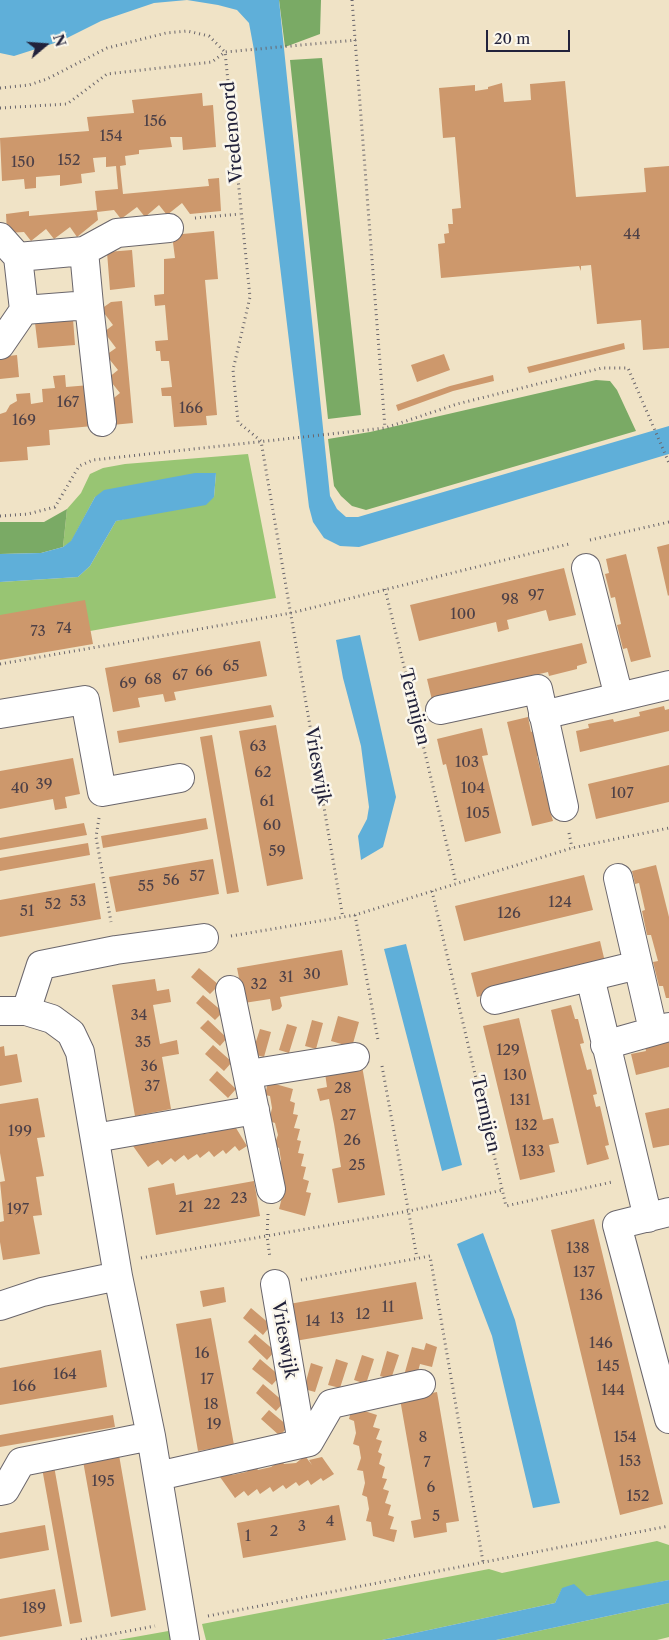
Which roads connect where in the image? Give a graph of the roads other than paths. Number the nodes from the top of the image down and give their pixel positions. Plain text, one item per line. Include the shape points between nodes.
1 (169, 228) road end
2 (9, 247) edge
3 (84, 251) junction
4 (89, 305) junction
5 (24, 310) junction
6 (0, 346) edge
7 (102, 422) dead end
8 (586, 568) dead end
9 (669, 685) edge
10 (619, 697) junction
11 (440, 710) dead end
12 (0, 714) edge
13 (543, 715) junction
14 (180, 778) dead end
15 (564, 808) dead end
16 (618, 878) dead end
17 (204, 938) road end
18 (638, 965) junction
19 (590, 978) junction
20 (230, 990) dead end
21 (496, 1000) dead end
22 (13, 1011) edge
23 (661, 1029) edge
24 (605, 1045) junction
25 (372, 1055) road end
26 (248, 1074) junction
27 (255, 1110) junction
28 (95, 1138) junction
29 (271, 1189) road end
30 (658, 1215) edge
31 (117, 1269) junction
32 (275, 1284) road end
33 (0, 1306) edge
34 (421, 1384) dead end
35 (669, 1419) edge
36 (151, 1436) junction
37 (302, 1443) junction
38 (158, 1476) junction
39 (0, 1491) edge
40 (183, 1630) edge

1 - 3 street via 117,233
2 - 3 street
2 - 5 street
3 - 4 street
4 - 5 street
4 - 7 street
5 - 6 street
8 - 10 street
9 - 10 street
10 - 13 street
11 - 13 street, Termijen via 538,689
12 - 14 street via 85,700 102,792
13 - 15 street, Termijen
16 - 18 street
17 - 22 street via 116,950 41,965
18 - 19 street
18 - 23 street
19 - 21 street
19 - 24 street
20 - 26 street
22 - 28 street via 52,1019 71,1033 80,1052
23 - 24 street
24 - 30 street via 637,1176
25 - 26 street
26 - 27 street
27 - 28 street
27 - 29 street
28 - 31 street
30 - 35 street via 617,1225
31 - 33 street
31 - 36 street
32 - 37 street, Vrieswijk
34 - 37 street via 330,1404 309,1442
36 - 38 street
36 - 39 street via 21,1462 5,1490
37 - 38 street
38 - 40 street

